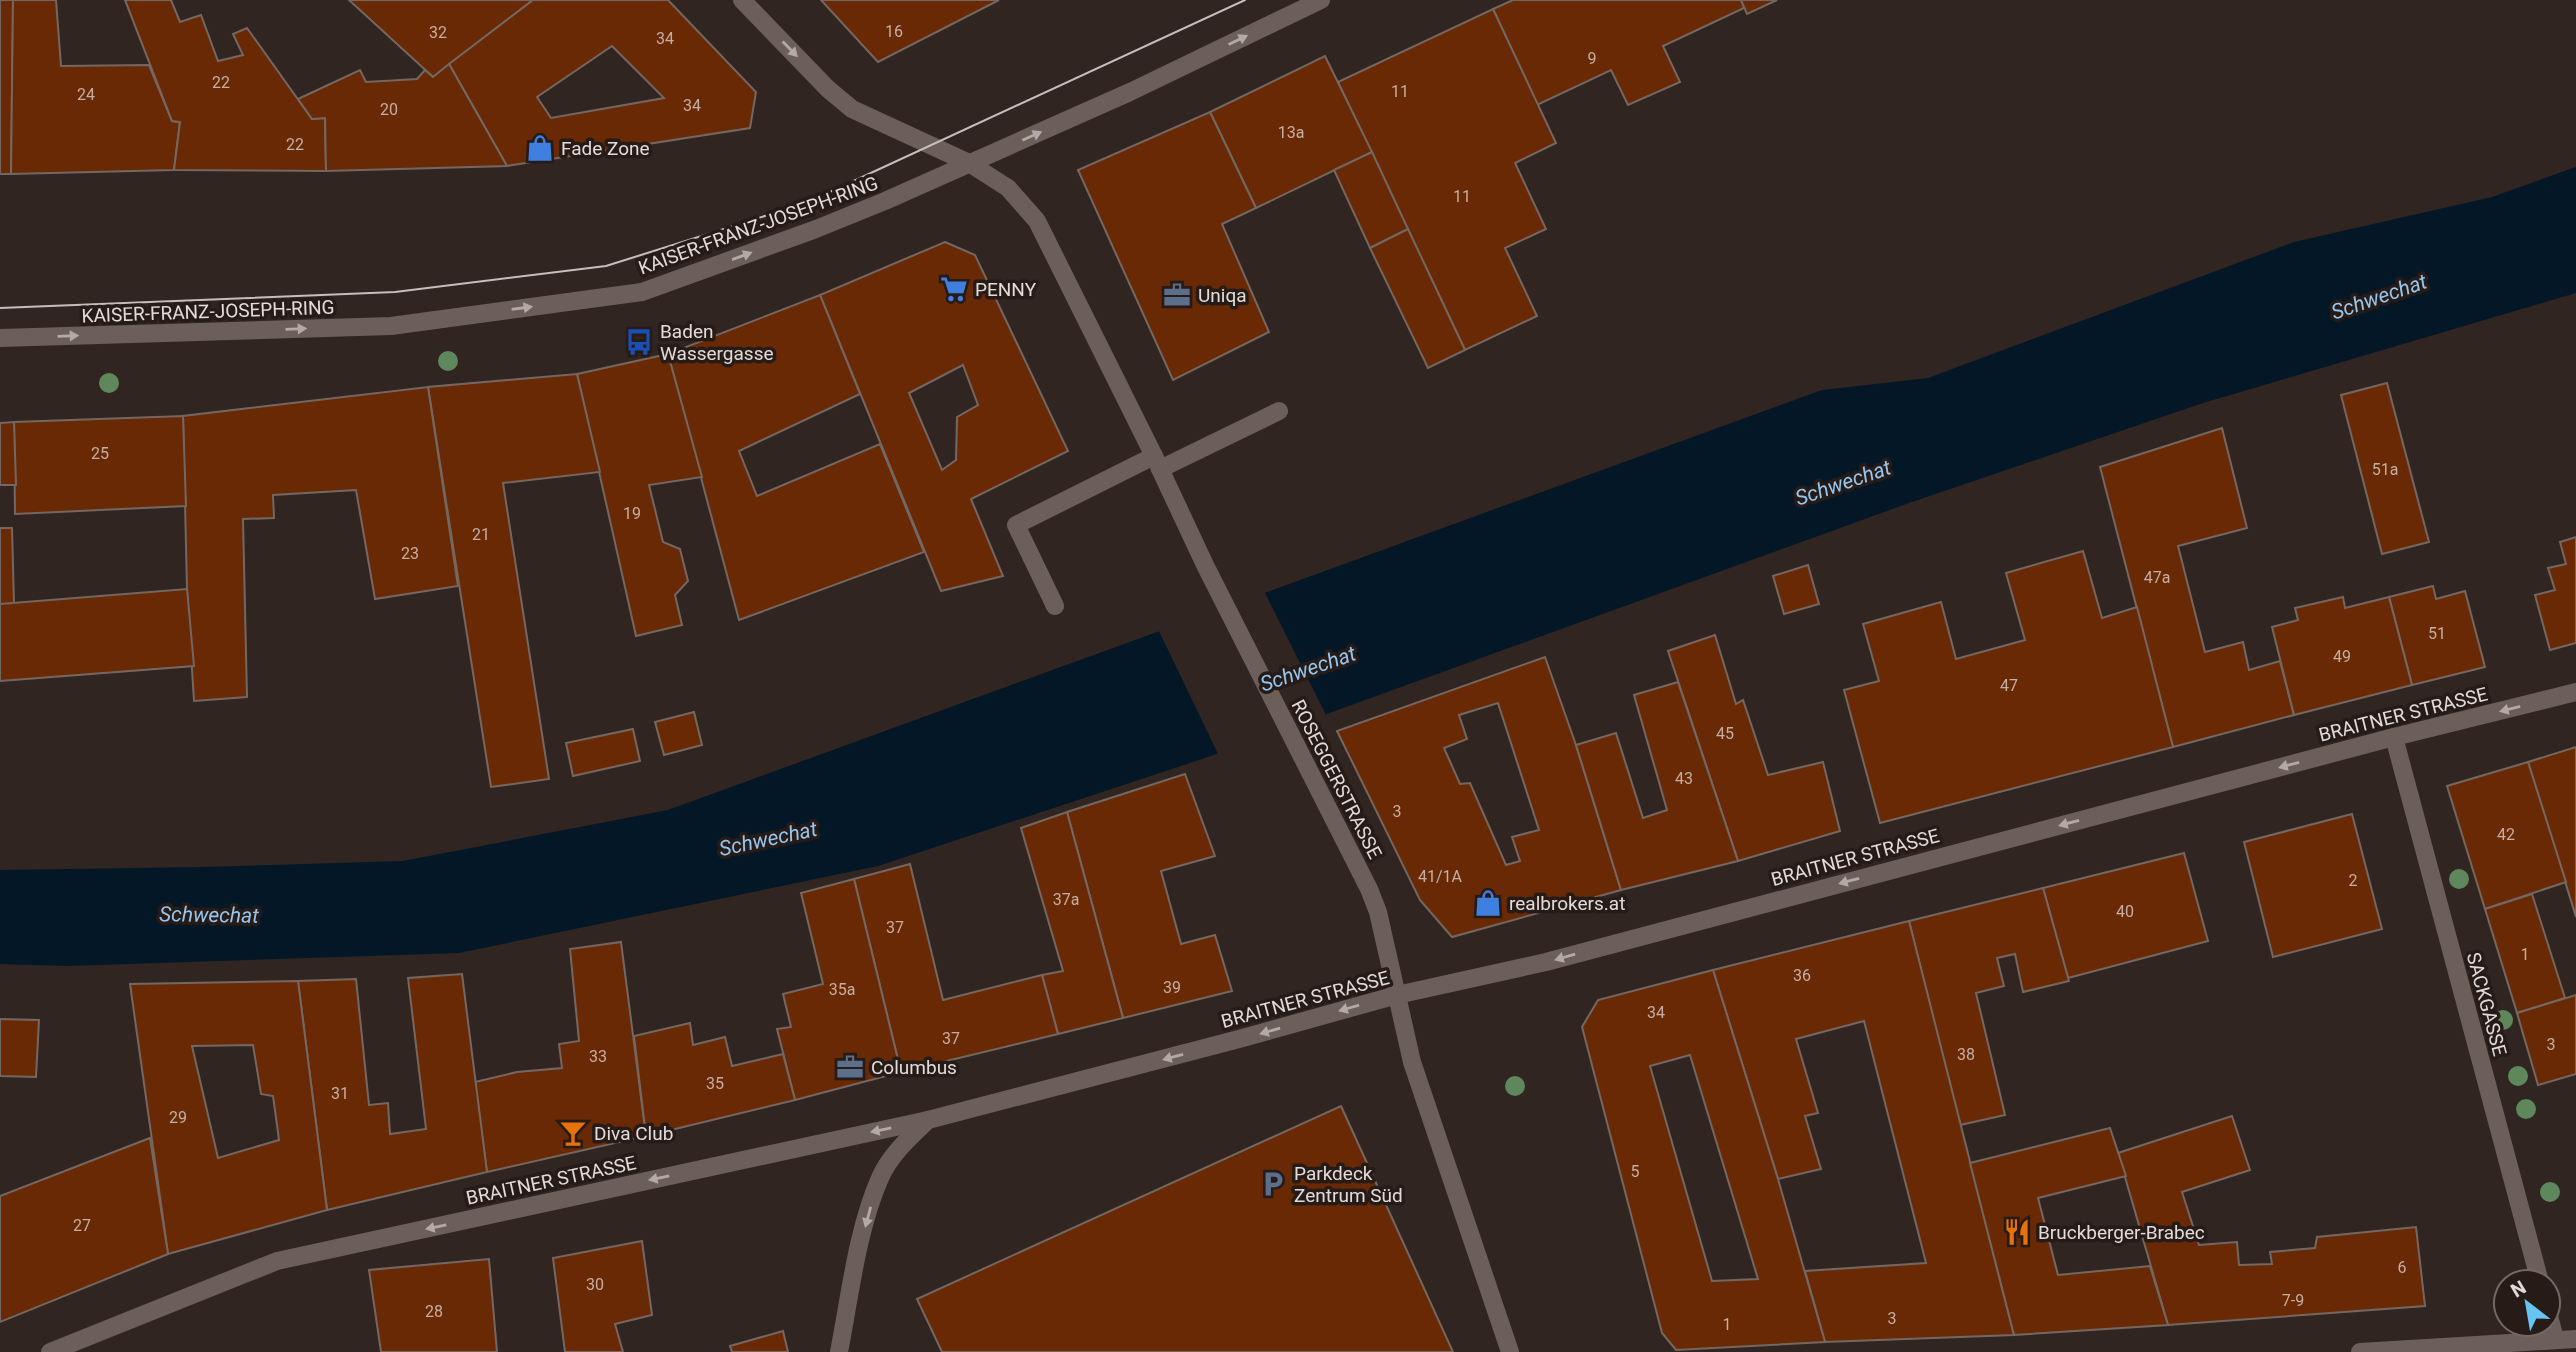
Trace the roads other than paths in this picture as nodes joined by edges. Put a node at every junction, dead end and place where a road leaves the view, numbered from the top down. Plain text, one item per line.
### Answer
1 (742, 0) edge
2 (1321, 0) edge
3 (969, 163) junction
4 (0, 338) edge
5 (1279, 411) dead end
6 (1157, 462) junction
7 (1055, 606) dead end
8 (2576, 692) edge
9 (2394, 737) junction
10 (1397, 995) junction
11 (928, 1120) junction
12 (2536, 1268) edge
13 (2555, 1339) joint
14 (2576, 1339) edge
15 (2434, 1350) edge
16 (50, 1352) edge
17 (839, 1352) edge
18 (1510, 1352) edge
19 (2360, 1352) edge

1 -> 3 street, ROSEGGERSTRASSE
3 -> 2 street, KAISER-FRANZ-JOSEPH-RING
4 -> 3 street, KAISER-FRANZ-JOSEPH-RING
3 - 6 street, ROSEGGERSTRASSE
5 - 6 street
6 - 7 street
6 - 10 street, ROSEGGERSTRASSE
8 -> 9 street, BRAITNER STRASSE
9 -> 10 street, BRAITNER STRASSE
9 - 12 street, SACKGASSE
10 -> 11 street, BRAITNER STRASSE
10 - 18 street, ROSEGGERSTRASSE
11 -> 16 street, BRAITNER STRASSE
11 -> 17 street
13 - 14 street
13 - 15 street
15 - 19 street

